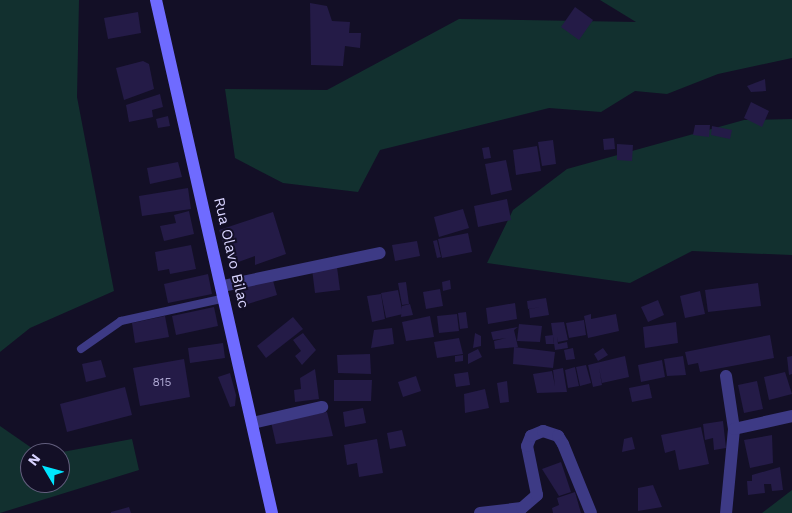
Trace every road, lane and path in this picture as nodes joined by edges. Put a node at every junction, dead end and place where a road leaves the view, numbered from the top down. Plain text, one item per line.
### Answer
1 (156, 0) edge
2 (380, 253) dead end
3 (224, 292) junction
4 (81, 349) dead end
5 (726, 376) dead end
6 (322, 408) dead end
7 (792, 416) edge
8 (252, 423) junction
9 (734, 429) junction
10 (272, 513) edge
11 (480, 513) edge
12 (591, 513) edge
13 (726, 513) edge

1 - 3 main road, Rua Olavo Bilac
2 - 3 street
3 - 4 lane
3 - 8 main road, Rua Olavo Bilac
5 - 9 street
6 - 8 street
7 - 9 street
8 - 10 main road, Rua Olavo Bilac
9 - 13 street
11 - 12 street

